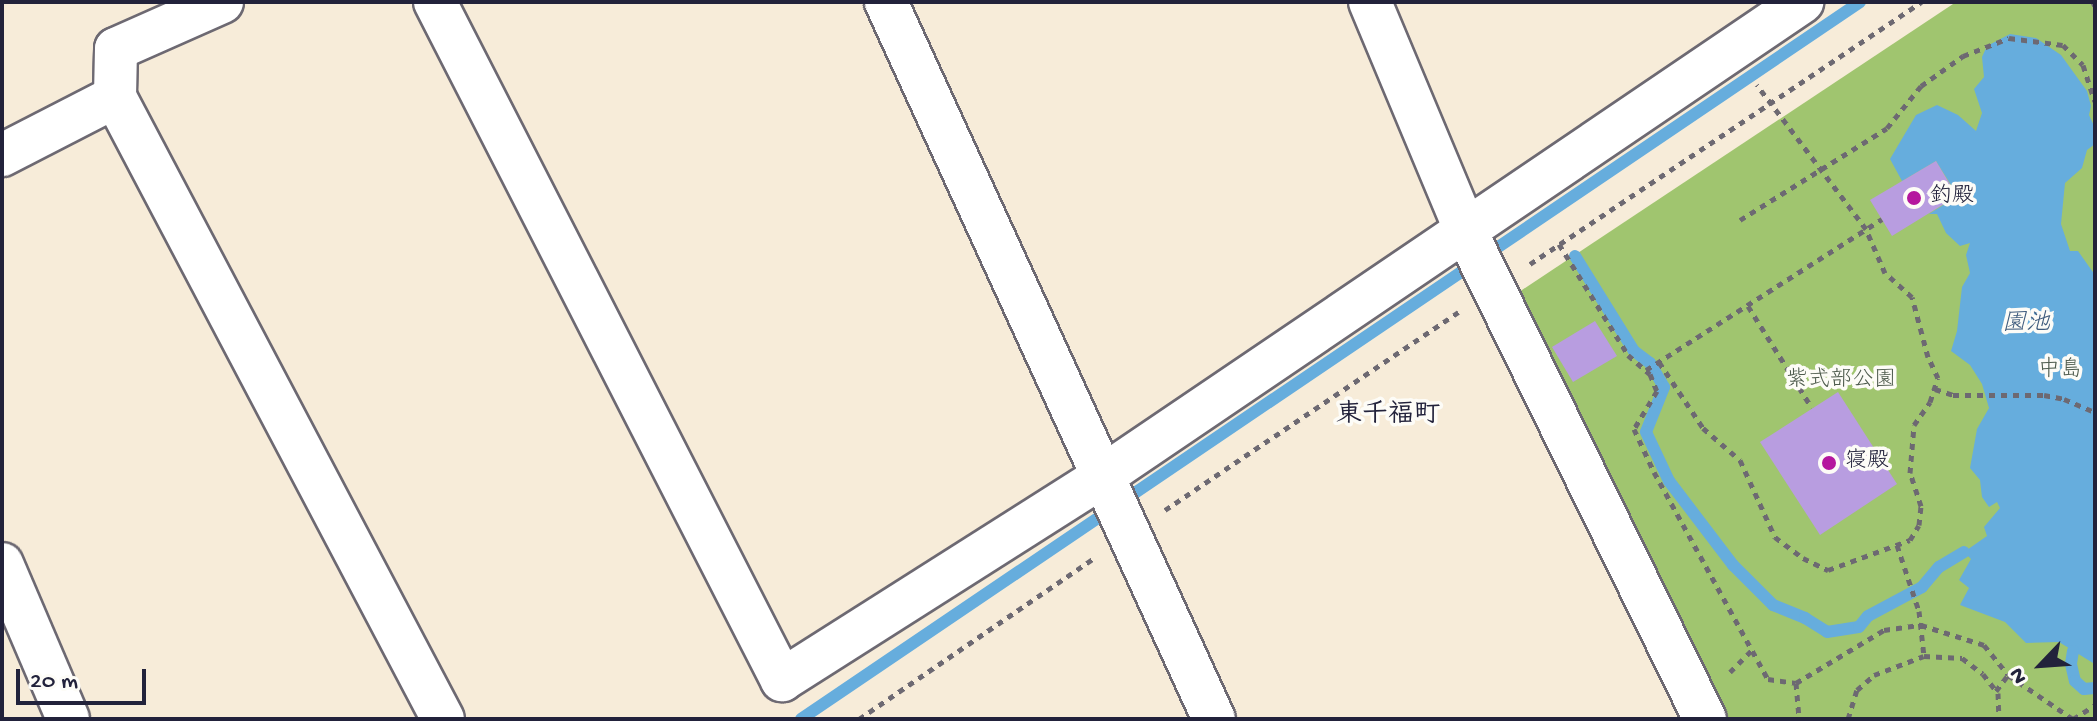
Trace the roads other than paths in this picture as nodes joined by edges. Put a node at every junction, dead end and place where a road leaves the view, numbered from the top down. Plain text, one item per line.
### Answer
1 (222, 2) edge
2 (435, 2) edge
3 (886, 2) edge
4 (1370, 2) edge
5 (1802, 2) edge
6 (115, 97) junction
7 (2, 155) edge
8 (1466, 232) junction
9 (1103, 476) junction
10 (2, 564) edge
11 (68, 719) edge
12 (443, 719) edge
13 (1214, 719) edge
14 (1705, 719) edge

1 - 6 street
2 - 9 street
3 - 9 street
4 - 8 street
5 - 8 street
6 - 7 street
6 - 12 street
8 - 9 street
8 - 14 street
9 - 13 street
10 - 11 street

